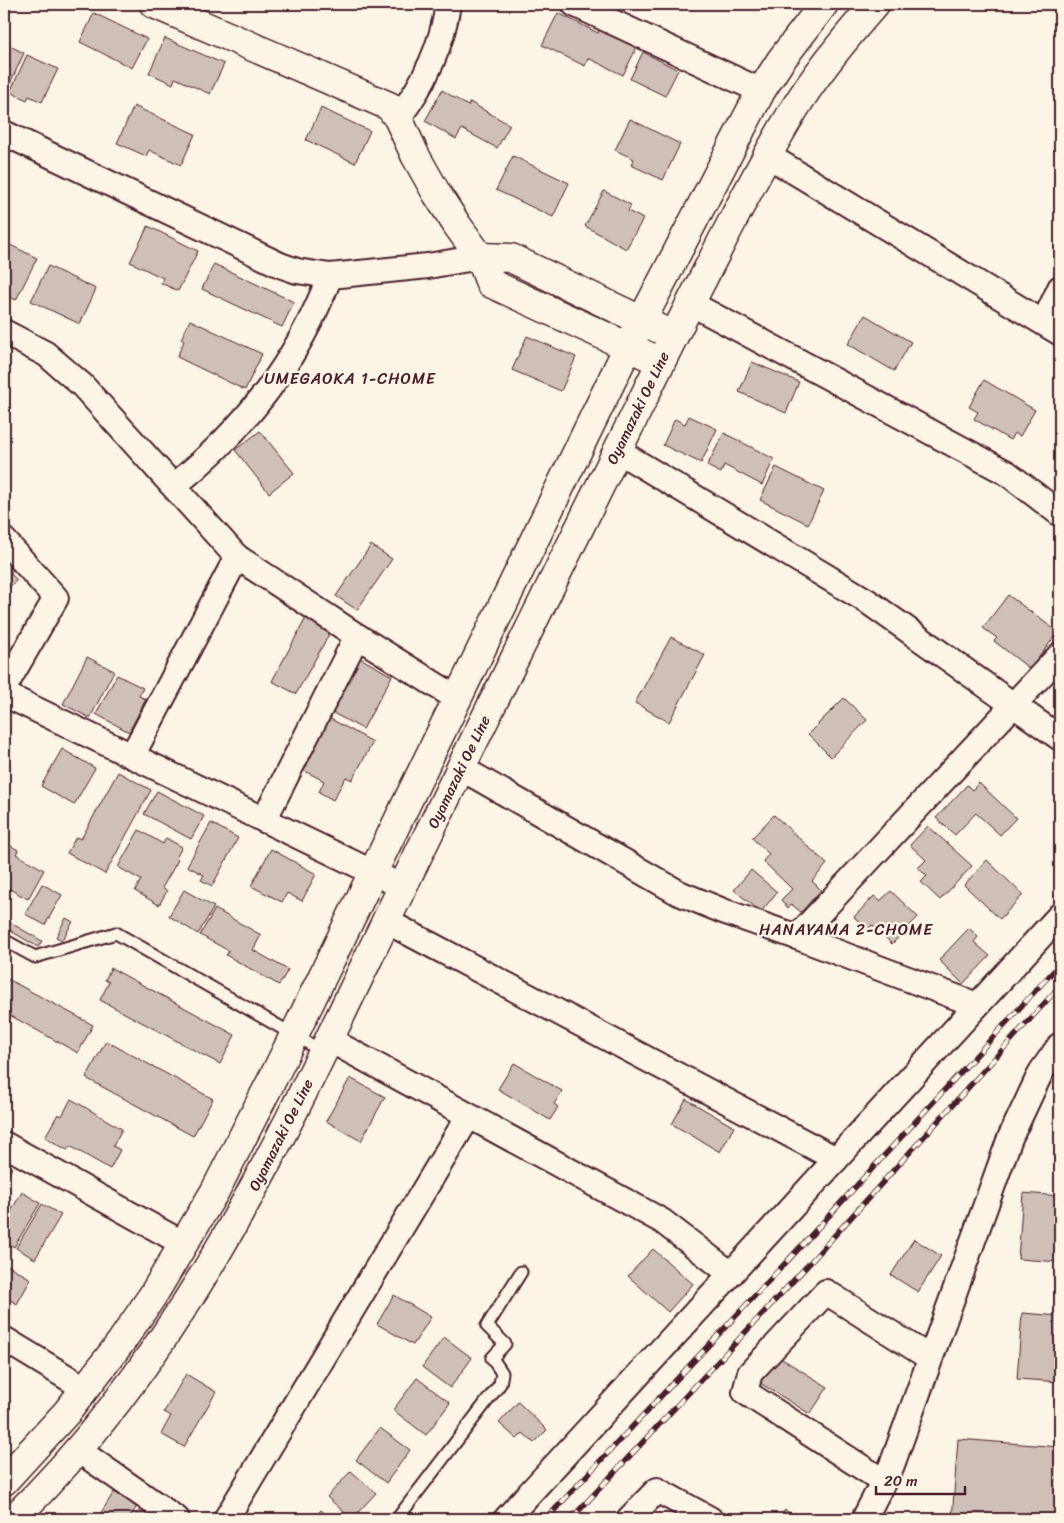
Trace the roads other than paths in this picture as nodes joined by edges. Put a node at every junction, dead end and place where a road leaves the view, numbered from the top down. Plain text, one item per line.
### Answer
1 (448, 4) edge
2 (574, 4) edge
3 (824, 4) edge
4 (875, 4) edge
5 (171, 7) edge
6 (761, 91) junction
7 (398, 118) junction
8 (4, 133) edge
9 (767, 155) junction
10 (480, 257) junction
11 (330, 276) junction
12 (1060, 288) edge
13 (690, 303) junction
14 (642, 321) junction
15 (1052, 328) edge
16 (4, 332) edge
17 (674, 336) junction
18 (628, 347) junction
19 (661, 362) junction
20 (618, 451) junction
21 (174, 486) junction
22 (1060, 514) edge
23 (4, 540) edge
24 (237, 557) junction
25 (357, 636) junction
26 (1060, 655) edge
27 (4, 688) edge
28 (4, 694) edge
29 (458, 699) junction
30 (1014, 704) junction
31 (1060, 738) edge
32 (132, 756) junction
33 (461, 768) junction
34 (264, 820) junction
35 (372, 872) junction
36 (402, 887) junction
37 (1060, 915) edge
38 (386, 920) junction
39 (798, 937) junction
40 (4, 940) edge
41 (977, 1005) junction
42 (293, 1035) junction
43 (325, 1045) junction
44 (1060, 1045) edge
45 (468, 1117) junction
46 (4, 1144) edge
47 (836, 1159) junction
48 (184, 1244) junction
49 (521, 1272) dead end
50 (730, 1274) junction
51 (4, 1339) edge
52 (930, 1358) junction
53 (86, 1389) junction
54 (78, 1450) junction
55 (4, 1481) edge
56 (883, 1482) junction
57 (12, 1519) edge
58 (177, 1519) edge
59 (226, 1519) edge
60 (396, 1519) edge
61 (506, 1519) edge
62 (629, 1519) edge
63 (710, 1519) edge
64 (864, 1519) edge

1 - 7 street
2 - 6 street
3 - 6 main road
4 - 9 main road, Oyamazaki Oe Line
5 - 7 main road
6 - 14 main road
7 - 10 main road
8 - 11 street
9 - 13 main road, Oyamazaki Oe Line
9 - 15 street
10 - 11 street
10 - 14 main road
10 - 18 main road
11 - 21 street
12 - 15 street
13 - 17 main road, Oyamazaki Oe Line
13 - 22 street
14 - 17 main road
14 - 18 main road
16 - 21 street
17 - 19 main road, Oyamazaki Oe Line
18 - 19 main road
18 - 29 main road
19 - 20 main road, Oyamazaki Oe Line
20 - 30 street
20 - 33 main road, Oyamazaki Oe Line
21 - 24 street
23 - 27 street
24 - 25 street
24 - 32 street
25 - 29 street
25 - 34 street
26 - 30 street
28 - 32 street
29 - 35 main road
30 - 31 street
30 - 39 street
32 - 34 street
33 - 36 main road, Oyamazaki Oe Line
33 - 39 street
34 - 35 street
35 - 36 street
35 - 42 main road
36 - 38 main road, Oyamazaki Oe Line
37 - 41 street
38 - 43 main road, Oyamazaki Oe Line
38 - 47 street
39 - 41 street
40 - 42 lane
41 - 47 street
42 - 43 lane
42 - 48 main road
43 - 45 street
43 - 54 main road, Oyamazaki Oe Line
44 - 52 street
45 - 50 street
45 - 59 street
46 - 48 street
47 - 50 street
48 - 53 main road
49 - 60 lane
50 - 61 street
51 - 53 street
52 - 56 street
52 - 56 street
53 - 55 main road
54 - 57 main road, Oyamazaki Oe Line
54 - 58 street
56 - 64 street
62 - 63 street

